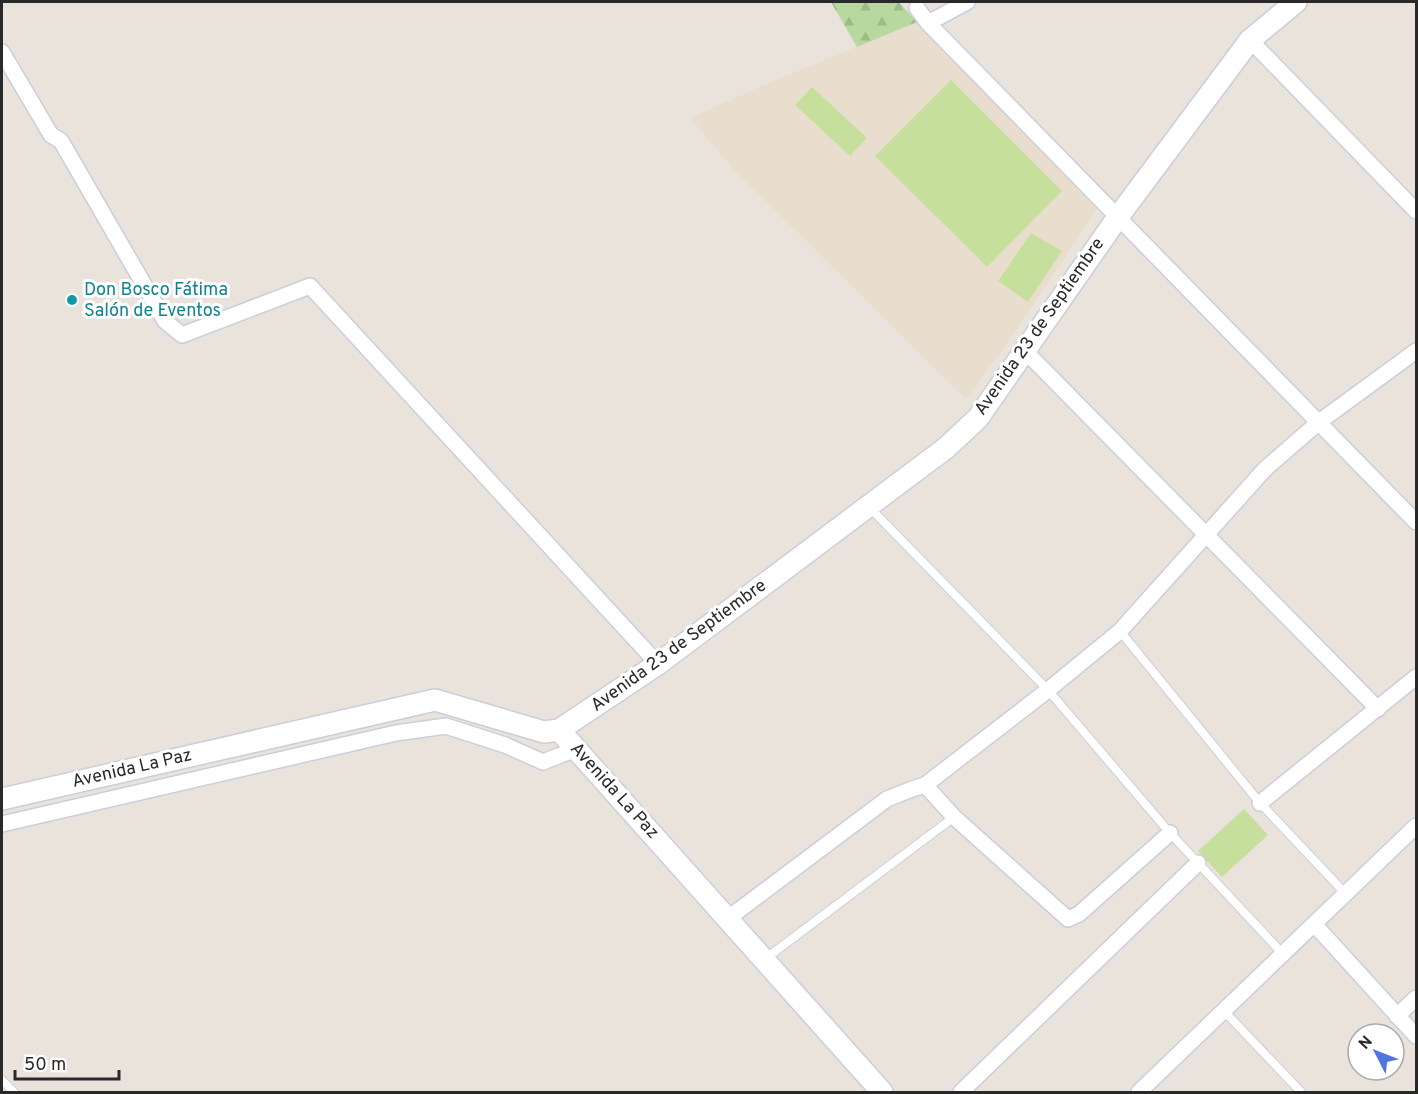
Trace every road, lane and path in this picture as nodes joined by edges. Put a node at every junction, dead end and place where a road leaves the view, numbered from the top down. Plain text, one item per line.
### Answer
1 (968, 2) edge
2 (1296, 2) edge
3 (916, 8) dead end
4 (927, 23) junction
5 (1250, 40) junction
6 (2, 52) edge
7 (1416, 212) edge
8 (1118, 217) junction
9 (1024, 350) junction
10 (1416, 351) edge
11 (1319, 422) junction
12 (868, 507) junction
13 (1416, 522) edge
14 (1207, 535) junction
15 (1120, 631) junction
16 (658, 664) junction
17 (1416, 677) edge
18 (1048, 690) junction
19 (1378, 708) junction
20 (559, 730) junction
21 (576, 749) junction
22 (925, 785) junction
23 (2, 799) edge
24 (1260, 803) junction
25 (954, 818) junction
26 (2, 824) edge
27 (1416, 826) edge
28 (1170, 833) junction
29 (1198, 863) junction
30 (1346, 894) junction
31 (727, 919) junction
32 (1314, 924) junction
33 (1283, 954) junction
34 (763, 959) junction
35 (1416, 998) edge
36 (1224, 1011) junction
37 (1397, 1016) junction
38 (1416, 1036) edge
39 (2, 1080) edge
40 (14, 1092) edge
41 (882, 1092) edge
42 (961, 1092) edge
43 (1139, 1092) edge
44 (1301, 1092) edge

1 - 4 street
2 - 5 main road, Avenida 23 de Septiembre
3 - 4 street
4 - 8 street
5 - 7 street
5 - 8 main road, Avenida 23 de Septiembre
6 - 16 street
8 - 9 main road, Avenida 23 de Septiembre
8 - 11 street
9 - 12 main road, Avenida 23 de Septiembre
9 - 14 street
10 - 11 street
11 - 13 street
11 - 14 street
12 - 16 main road, Avenida 23 de Septiembre
12 - 18 lane
14 - 15 street
14 - 19 street
15 - 18 street
15 - 24 lane
16 - 20 main road, Avenida 23 de Septiembre
17 - 19 street
18 - 22 street
18 - 28 lane
19 - 24 street
20 - 21 main road, Avenida La Paz
20 - 23 main road, Avenida La Paz
21 - 26 street
21 - 31 main road, Avenida La Paz
22 - 25 street
22 - 31 street
24 - 30 lane
25 - 28 street
25 - 34 lane
27 - 30 street
28 - 29 lane
29 - 33 lane
29 - 42 street
30 - 32 street
31 - 34 main road, Avenida La Paz
32 - 33 street
32 - 37 street
33 - 36 street
34 - 41 main road, Avenida La Paz
35 - 37 street
36 - 43 street
36 - 44 lane
37 - 38 street
39 - 40 lane

